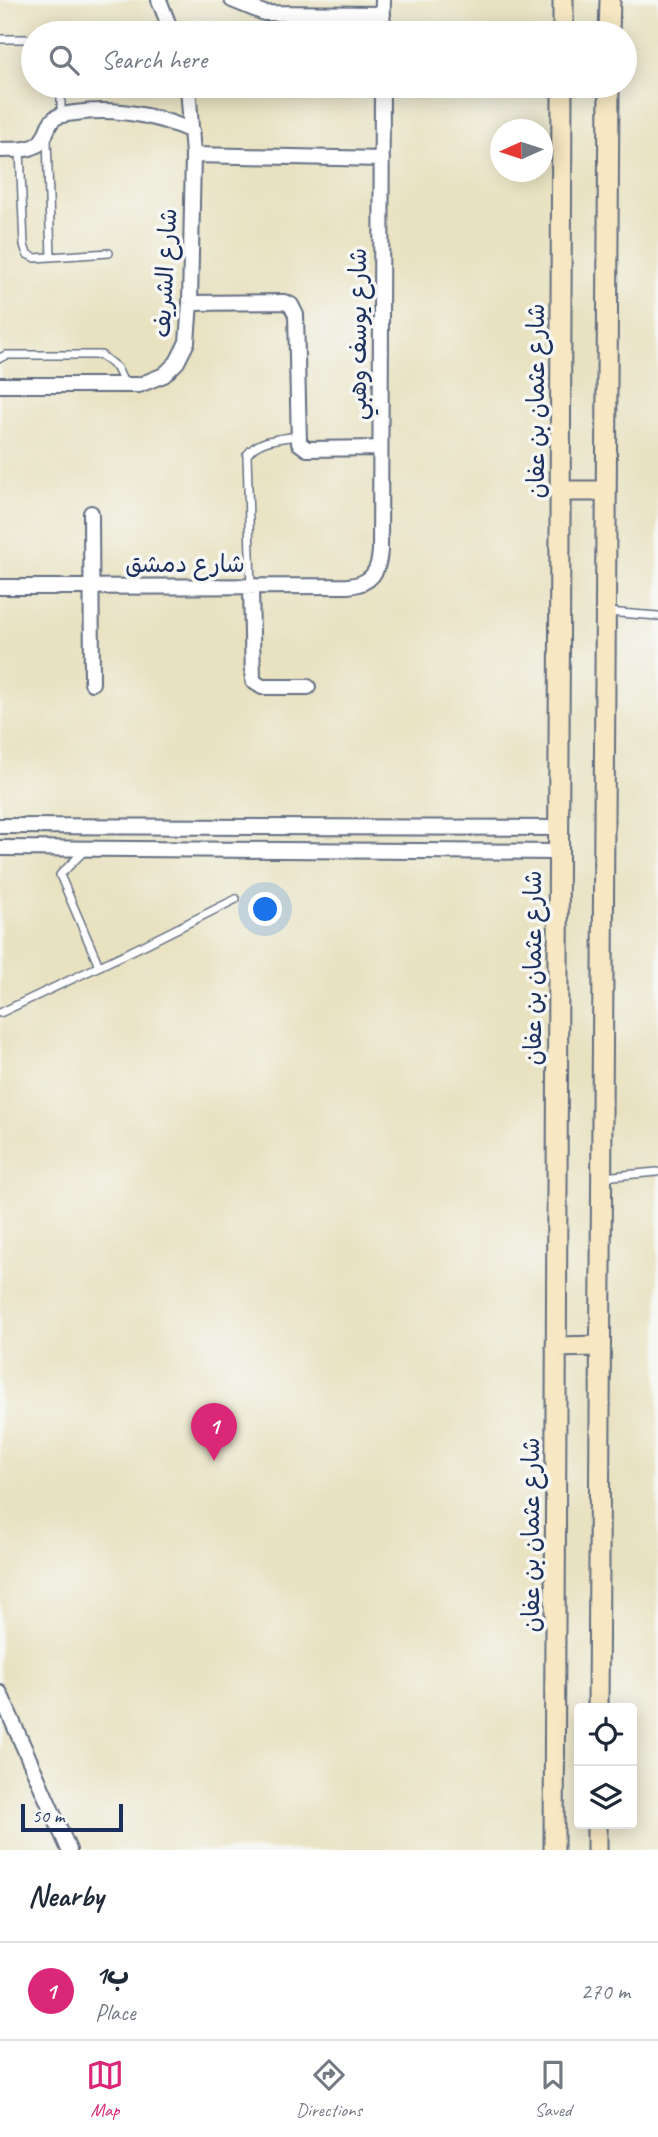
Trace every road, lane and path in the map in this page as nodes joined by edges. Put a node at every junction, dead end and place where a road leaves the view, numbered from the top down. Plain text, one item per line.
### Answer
1 (159, 0) edge
2 (232, 0) edge
3 (563, 0) edge
4 (610, 0) edge
5 (383, 7) edge
6 (167, 21) edge
7 (563, 21) edge
8 (609, 21) edge
9 (21, 39) edge
10 (0, 40) edge
11 (61, 98) edge
12 (189, 98) edge
13 (382, 98) edge
14 (562, 98) edge
15 (609, 98) edge
16 (61, 115) junction
17 (192, 131) junction
18 (46, 132) junction
19 (20, 149) junction
20 (0, 150) edge
21 (193, 155) junction
22 (382, 159) junction
23 (109, 253) dead end
24 (51, 257) junction
25 (190, 303) junction
26 (0, 358) edge
27 (0, 384) edge
28 (125, 386) junction
29 (297, 436) junction
30 (380, 448) junction
31 (560, 491) junction
32 (606, 491) junction
33 (91, 513) dead end
34 (369, 580) joint
35 (0, 587) edge
36 (92, 587) junction
37 (251, 587) junction
38 (606, 612) junction
39 (658, 616) edge
40 (92, 683) dead end
41 (308, 687) dead end
42 (0, 826) edge
43 (336, 827) junction
44 (390, 828) junction
45 (558, 828) junction
46 (0, 848) edge
47 (87, 849) junction
48 (335, 850) junction
49 (391, 850) junction
50 (557, 852) junction
51 (236, 899) dead end
52 (99, 966) junction
53 (0, 1013) edge
54 (658, 1172) edge
55 (601, 1177) junction
56 (600, 1346) junction
57 (556, 1347) junction
58 (0, 1693) edge
59 (598, 1703) edge
60 (597, 1829) edge
61 (69, 1850) edge
62 (554, 1850) edge
63 (597, 1850) edge

1 - 6 street
2 - 5 street
3 - 7 main road
4 - 8 main road
9 - 10 lane
11 - 16 lane
12 - 17 street, شارع الشريف
13 - 22 street, شارع يوسف وهبي
14 - 31 main road, شارع عثمان بن عفان
15 - 32 main road
16 - 17 street
16 - 18 street
17 - 21 street, شارع الشريف
18 - 19 street
18 - 24 lane
19 - 20 street
19 - 24 lane
21 - 22 street
21 - 25 street, شارع الشريف
22 - 30 street, شارع يوسف وهبي
23 - 24 lane
25 - 28 street, شارع الشريف
25 - 29 street
26 - 28 lane
27 - 28 street, شارع الشريف
29 - 30 street
29 - 37 lane
30 - 34 street, شارع يوسف وهبي
31 - 32 main road
31 - 45 main road, شارع عثمان بن عفان
32 - 38 main road
33 - 36 street
34 - 37 street, شارع دمشق
35 - 36 street, شارع دمشق
36 - 37 street, شارع دمشق
36 - 40 street
37 - 41 street
38 - 39 lane
38 - 55 main road
42 - 43 street
43 - 44 street
43 - 48 street
44 - 45 street
44 - 49 street
45 - 50 main road, شارع عثمان بن عفان
46 - 47 street
47 - 48 street
47 - 52 lane
48 - 49 street
49 - 50 street
50 - 57 main road, شارع عثمان بن عفان
51 - 52 lane
52 - 53 lane
54 - 55 lane
55 - 56 main road
56 - 57 main road
56 - 59 main road
57 - 62 main road, شارع عثمان بن عفان
58 - 61 street
60 - 63 main road

